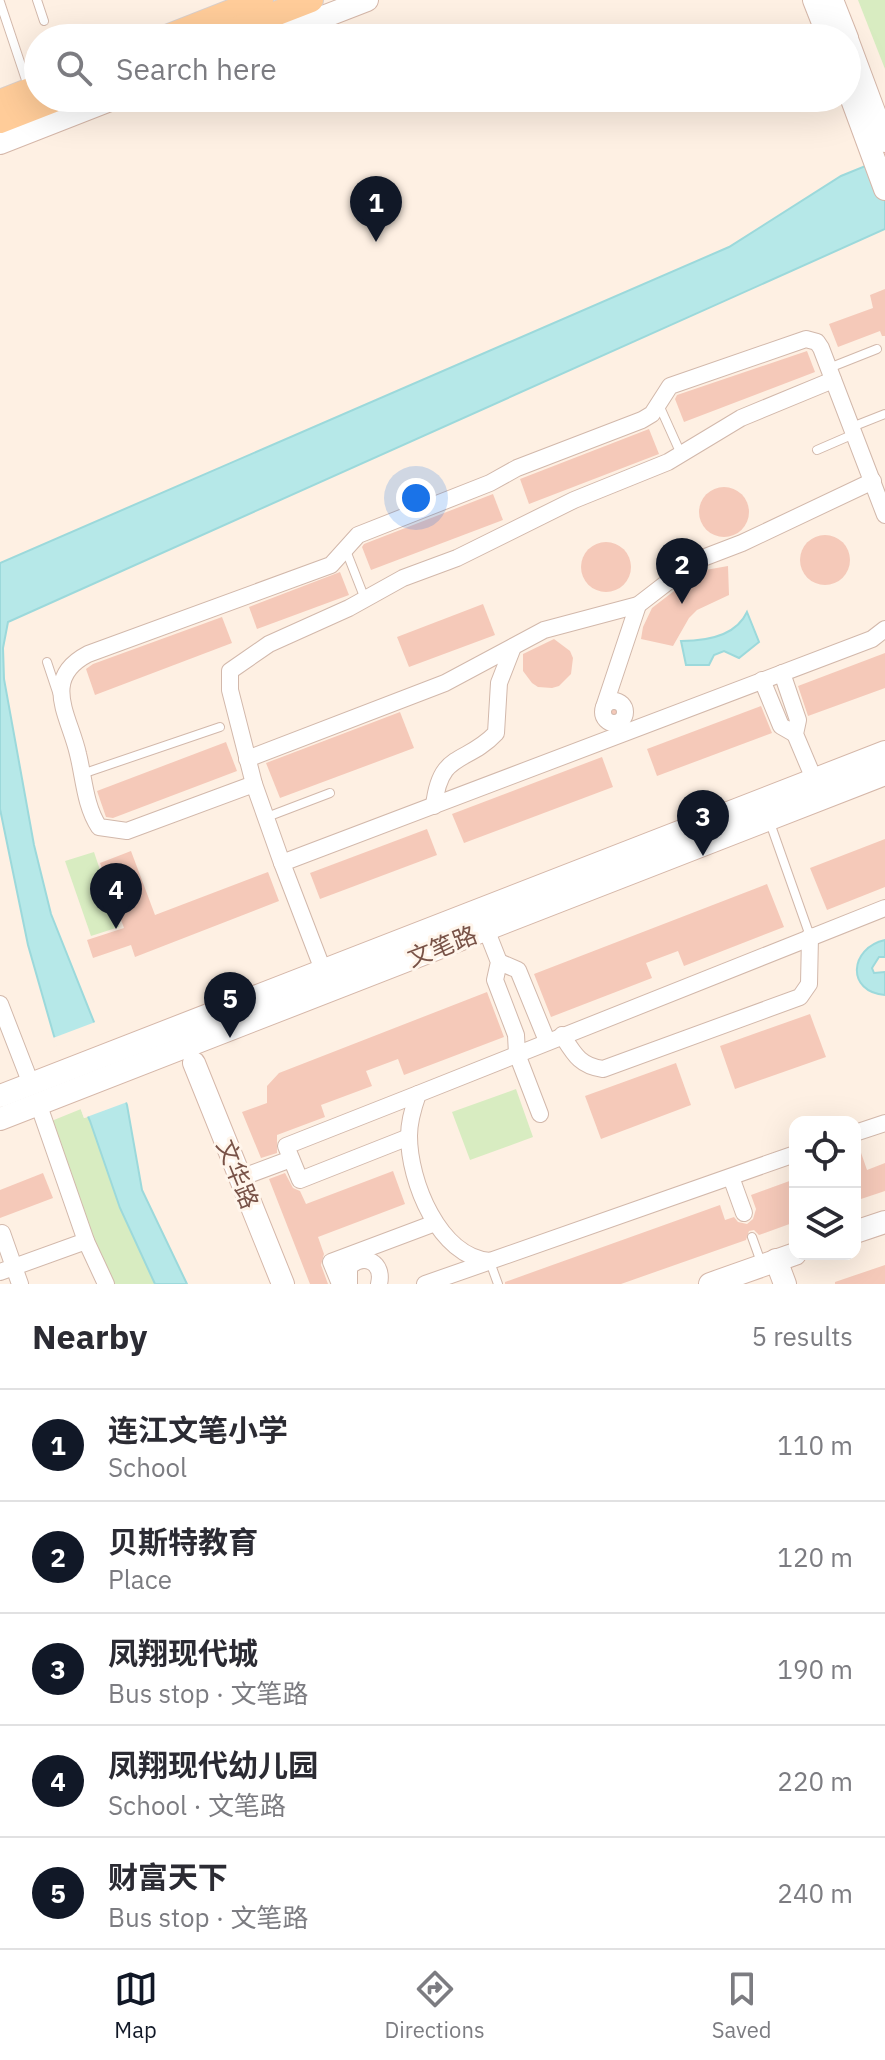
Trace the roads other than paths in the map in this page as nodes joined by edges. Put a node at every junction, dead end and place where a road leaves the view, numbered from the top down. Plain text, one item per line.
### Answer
1 (37, 0) edge
2 (261, 0) edge
3 (311, 0) edge
4 (367, 0) edge
5 (814, 0) edge
6 (832, 0) edge
7 (0, 2) edge
8 (44, 21) dead end
9 (200, 24) edge
10 (249, 24) edge
11 (305, 24) edge
12 (823, 24) edge
13 (841, 24) edge
14 (24, 63) edge
15 (861, 84) edge
16 (24, 93) edge
17 (0, 102) edge
18 (861, 108) edge
19 (24, 112) edge
20 (79, 112) edge
21 (0, 121) edge
22 (875, 131) edge
23 (0, 143) edge
24 (885, 189) edge
25 (877, 349) dead end
26 (831, 374) junction
27 (659, 404) junction
28 (885, 414) edge
29 (853, 430) junction
30 (817, 450) dead end
31 (681, 454) junction
32 (878, 486) edge
33 (885, 515) edge
34 (345, 548) junction
35 (365, 599) junction
36 (638, 605) junction
37 (885, 629) edge
38 (513, 647) junction
39 (47, 662) dead end
40 (782, 673) junction
41 (762, 680) junction
42 (60, 703) junction
43 (220, 727) dead end
44 (620, 728) junction
45 (795, 734) junction
46 (885, 752) edge
47 (247, 759) junction
48 (82, 774) junction
49 (885, 774) edge
50 (814, 779) junction
51 (254, 784) junction
52 (330, 793) dead end
53 (434, 806) junction
54 (266, 817) junction
55 (768, 820) junction
56 (282, 863) junction
57 (885, 908) edge
58 (486, 929) junction
59 (810, 936) junction
60 (499, 962) junction
61 (323, 970) junction
62 (0, 1004) edge
63 (5, 1035) edge
64 (554, 1038) junction
65 (517, 1054) junction
66 (116, 1062) junction
67 (194, 1063) dead end
68 (70, 1080) junction
69 (34, 1094) junction
70 (418, 1094) junction
71 (0, 1096) edge
72 (540, 1114) dead end
73 (0, 1119) edge
74 (885, 1123) edge
75 (861, 1131) edge
76 (409, 1137) junction
77 (789, 1156) edge
78 (291, 1159) junction
79 (731, 1177) junction
80 (240, 1178) junction
81 (744, 1213) dead end
82 (885, 1222) edge
83 (435, 1223) junction
84 (861, 1230) edge
85 (2, 1233) edge
86 (752, 1237) dead end
87 (86, 1241) junction
88 (356, 1256) junction
89 (778, 1260) edge
90 (490, 1261) junction
91 (6, 1269) edge
92 (20, 1284) edge
93 (106, 1284) edge
94 (283, 1284) edge
95 (340, 1284) edge
96 (348, 1284) edge
97 (379, 1284) edge
98 (425, 1284) edge
99 (498, 1284) edge
100 (710, 1284) edge
101 (785, 1284) edge

1 - 8 lane
2 - 9 main road
3 - 10 main road
4 - 11 main road
5 - 12 main road
6 - 13 main road
7 - 14 lane
15 - 22 main road
16 - 17 main road
18 - 22 main road
19 - 21 main road
20 - 23 main road
22 - 24 main road
25 - 26 lane
26 - 27 street
26 - 29 street
26 - 31 street
27 - 31 lane
27 - 34 street
28 - 29 lane
29 - 30 lane
29 - 32 street
31 - 35 street
32 - 33 street
32 - 36 street
34 - 35 lane
34 - 42 street
35 - 47 street
36 - 38 street
36 - 44 street
37 - 40 street
38 - 47 street
38 - 53 street
39 - 42 lane
40 - 41 street
40 - 45 street
41 - 44 street
41 - 45 street
42 - 48 street
43 - 48 lane
44 - 53 street
45 - 50 street
46 - 50 main road, 文笔路
47 - 51 street
48 - 51 street
49 - 55 main road, 文笔路
50 - 61 main road, 文笔路
51 - 54 street
52 - 54 lane
53 - 56 street
54 - 56 street
55 - 58 main road, 文笔路
55 - 59 lane
56 - 61 street
57 - 59 street
58 - 60 street
58 - 66 main road, 文笔路
59 - 64 street
59 - 64 street
60 - 64 street
60 - 65 street
61 - 66 main road, 文笔路
62 - 63 street
63 - 69 street
64 - 65 street
65 - 70 street
65 - 72 street
66 - 68 main road, 文笔路
66 - 68 main road, 文笔路
67 - 80 main road, 文华路
68 - 69 main road, 文笔路
69 - 71 main road, 文笔路
69 - 73 main road, 文笔路
69 - 87 street
70 - 76 street
70 - 78 street
74 - 75 street
76 - 78 street
76 - 83 street
77 - 79 street
78 - 80 street
79 - 81 street
79 - 90 street
80 - 94 main road, 文华路
82 - 84 main road
83 - 88 street
83 - 90 street
85 - 91 street
86 - 89 lane
87 - 91 street
87 - 93 street
88 - 95 street
88 - 96 street
88 - 97 street
89 - 100 main road
89 - 101 main road
90 - 98 street
90 - 99 lane
91 - 92 street

